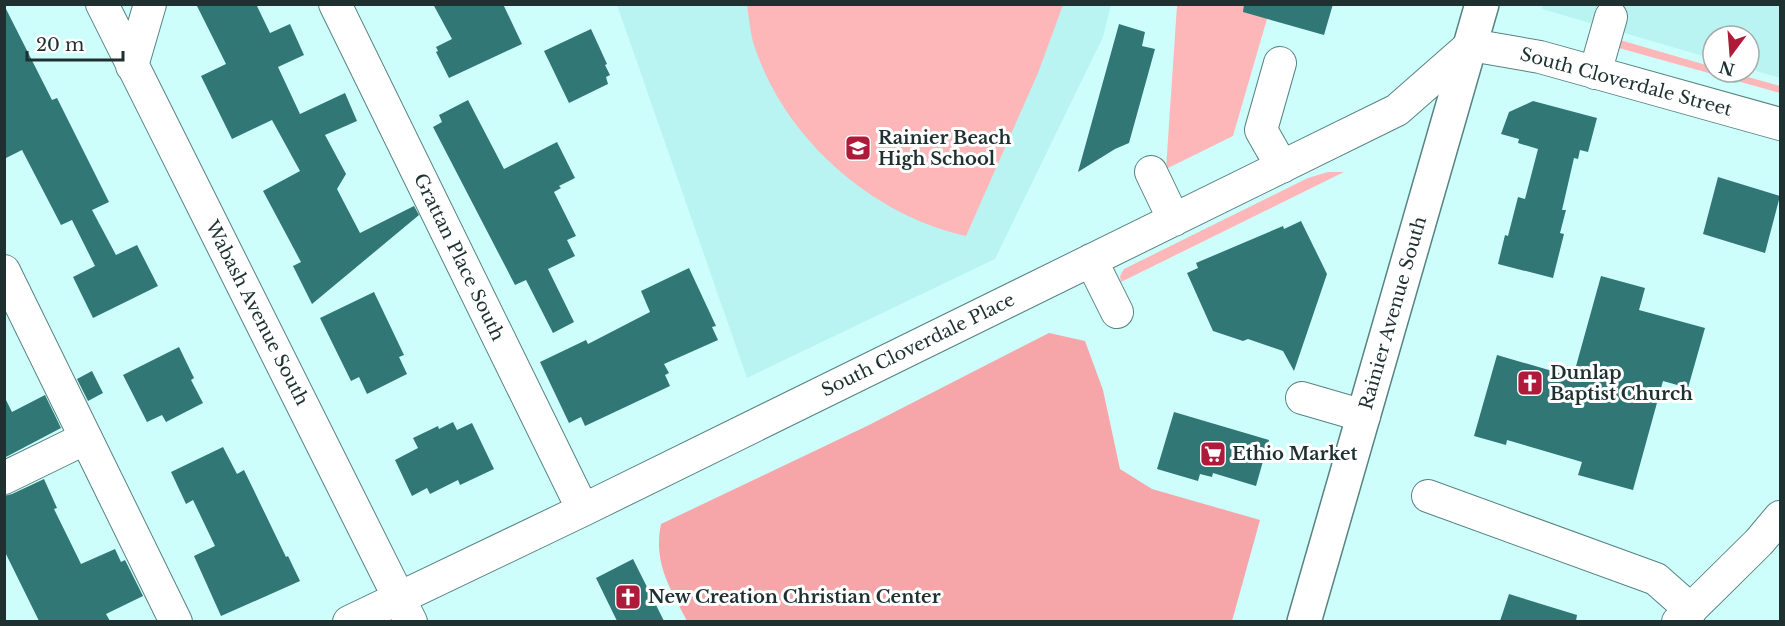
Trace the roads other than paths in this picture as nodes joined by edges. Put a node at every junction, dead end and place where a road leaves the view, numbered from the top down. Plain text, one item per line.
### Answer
1 (102, 4) edge
2 (150, 4) edge
3 (335, 4) edge
4 (1482, 4) edge
5 (1611, 17) dead end
6 (1471, 45) junction
7 (1280, 63) dead end
8 (132, 66) junction
9 (1595, 73) junction
10 (1780, 124) edge
11 (1282, 167) junction
12 (1151, 172) dead end
13 (1174, 220) junction
14 (1091, 260) junction
15 (4, 272) edge
16 (1117, 312) dead end
17 (1302, 398) dead end
18 (1364, 416) junction
19 (86, 438) junction
20 (4, 478) edge
21 (1428, 496) dead end
22 (583, 510) junction
23 (1780, 517) edge
24 (405, 610) edge
25 (1684, 615) edge
26 (176, 621) edge
27 (349, 621) edge
28 (1305, 621) edge

1 - 8 street, Wabash Avenue South
2 - 8 street
3 - 22 street, Grattan Place South
4 - 6 main road, Rainier Avenue South
5 - 9 street
6 - 9 street, South Cloverdale Street
6 - 11 street, South Cloverdale Place
6 - 18 main road, Rainier Avenue South
7 - 11 street
8 - 24 street, Wabash Avenue South
9 - 10 street, South Cloverdale Street
11 - 13 street, South Cloverdale Place
12 - 13 street
13 - 14 street, South Cloverdale Place
14 - 16 street
14 - 22 street, South Cloverdale Place
15 - 19 street
17 - 18 street
18 - 28 main road, Rainier Avenue South
19 - 20 street
19 - 26 street
21 - 25 street
22 - 24 street, South Cloverdale Place
23 - 25 street
24 - 27 street, South Cloverdale Place

